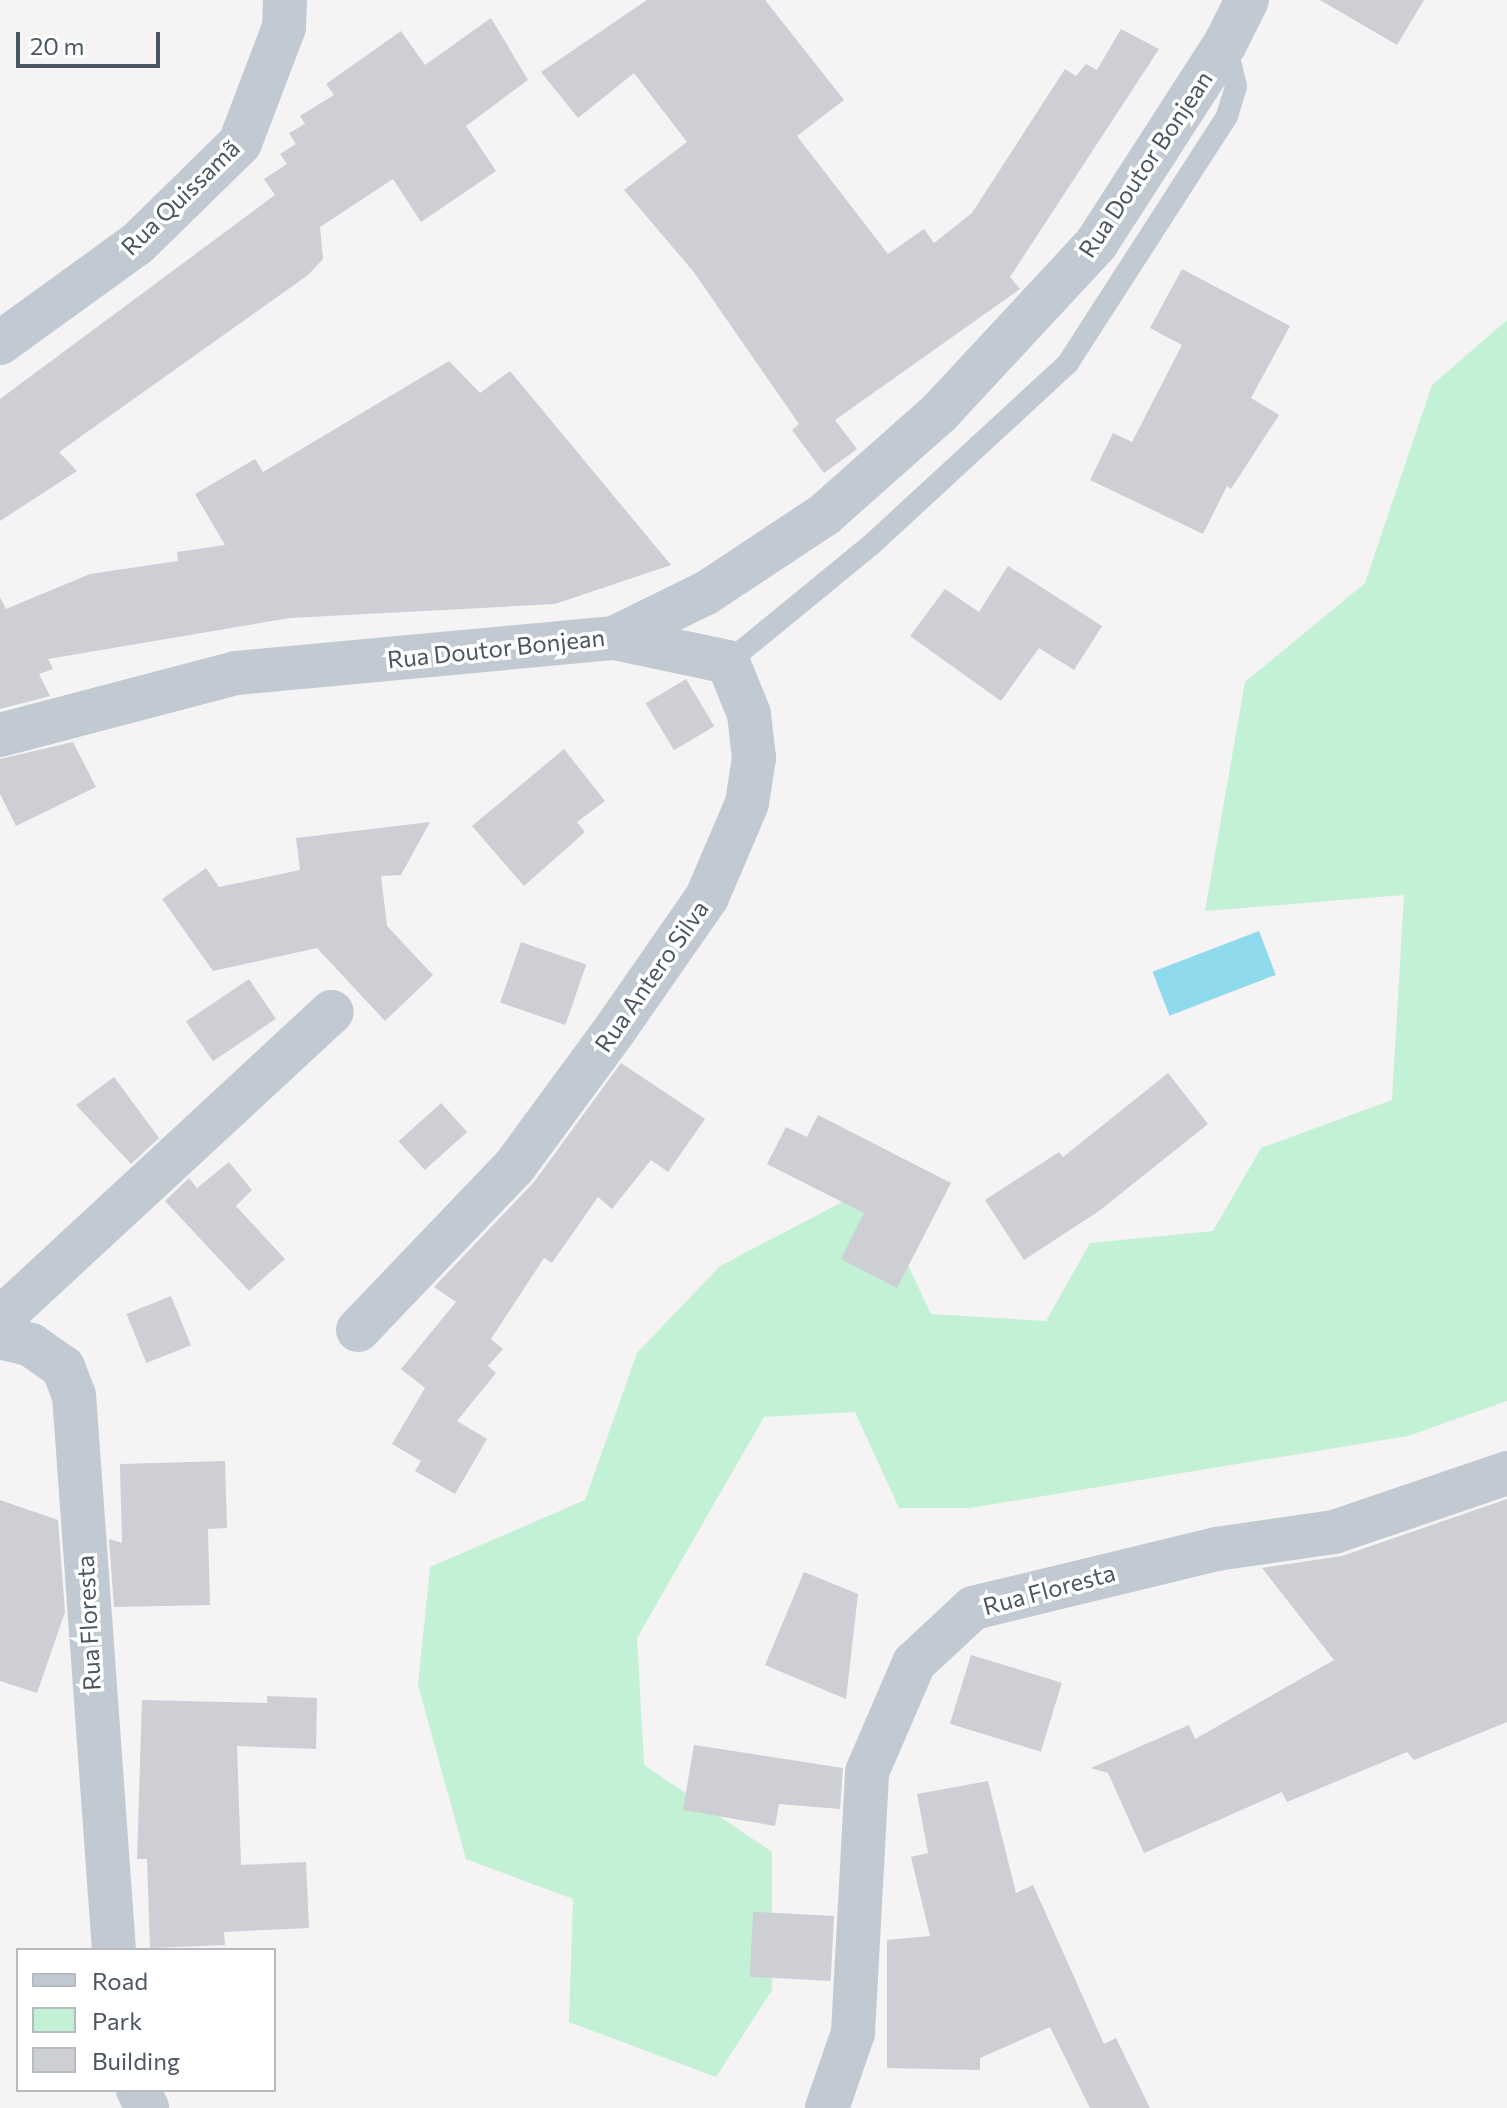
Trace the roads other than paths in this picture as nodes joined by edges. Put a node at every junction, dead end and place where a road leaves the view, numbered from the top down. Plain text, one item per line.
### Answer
1 (285, 0) edge
2 (1247, 0) edge
3 (1225, 44) junction
4 (0, 343) edge
5 (614, 638) junction
6 (728, 662) junction
7 (0, 735) edge
8 (332, 1012) dead end
9 (0, 1319) edge
10 (358, 1330) dead end
11 (0, 1337) edge
12 (1507, 1473) edge
13 (114, 1948) edge
14 (827, 2108) edge

1 - 4 street, Rua Quissamã
2 - 3 street, Rua Doutor Bonjean
3 - 5 street, Rua Doutor Bonjean
3 - 6 lane
5 - 6 street
5 - 7 street, Rua Doutor Bonjean
6 - 10 street, Rua Antero Silva
8 - 9 street
11 - 13 street, Rua Floresta
12 - 14 street, Rua Floresta

